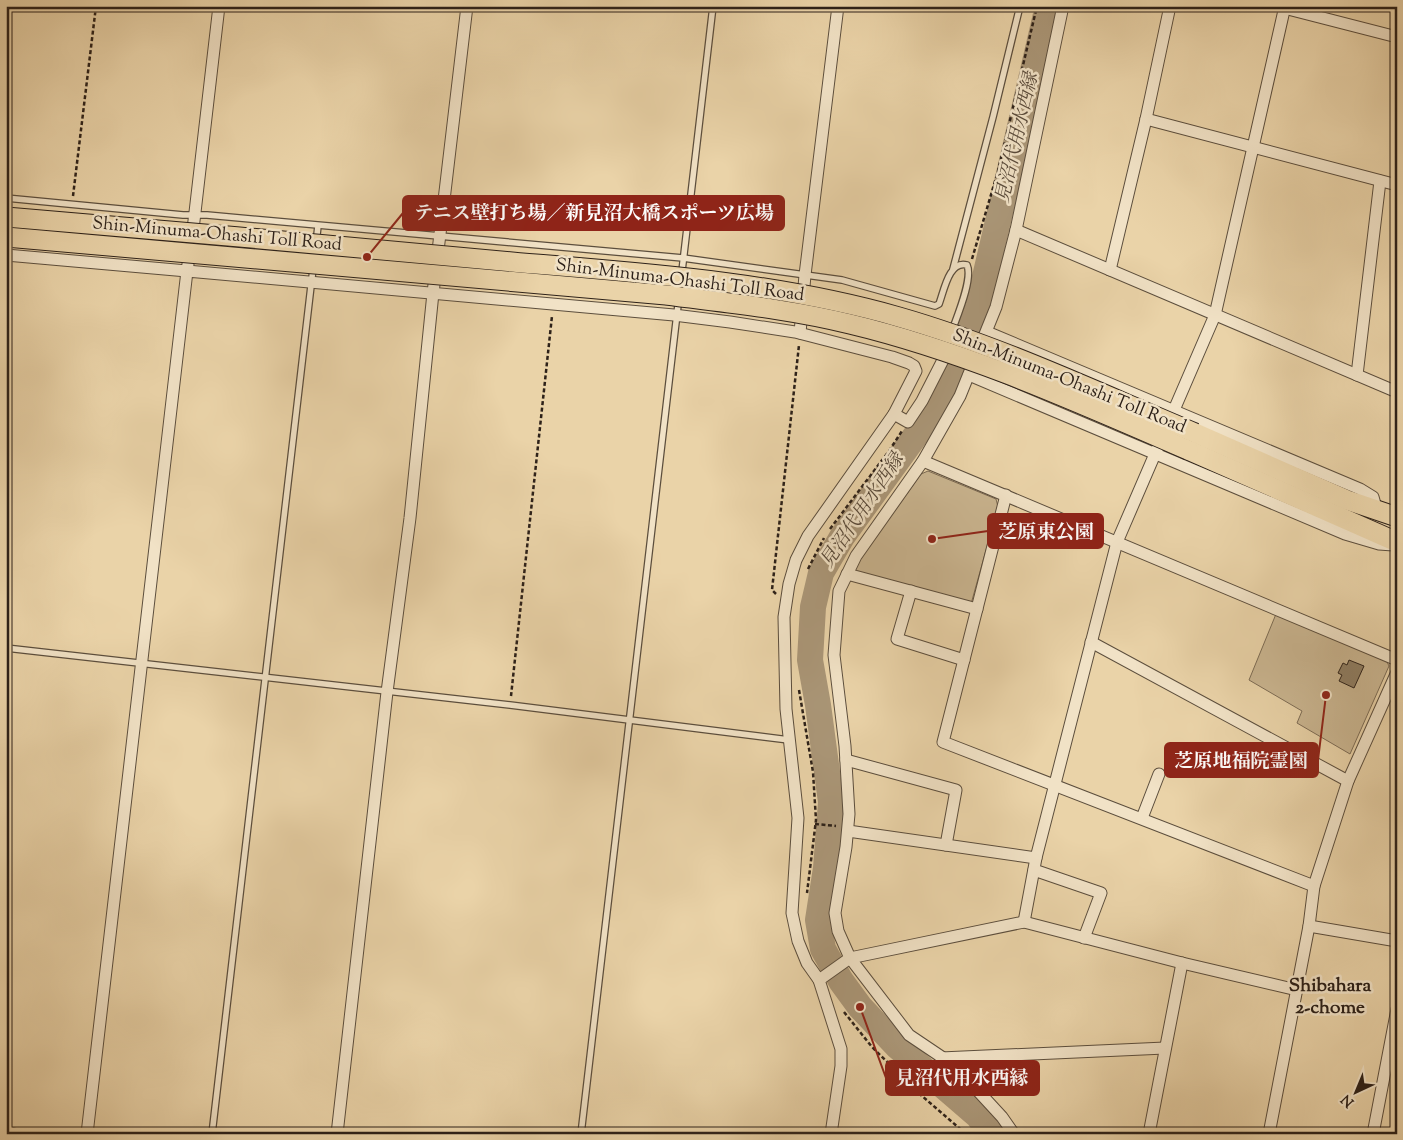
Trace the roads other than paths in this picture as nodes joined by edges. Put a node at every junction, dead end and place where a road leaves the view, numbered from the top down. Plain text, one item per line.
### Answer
1 (219, 6) edge
2 (467, 6) edge
3 (713, 6) edge
4 (838, 6) edge
5 (1020, 6) edge
6 (1063, 6) edge
7 (1170, 6) edge
8 (1285, 7) edge
9 (1397, 37) edge
10 (1146, 119) junction
11 (1253, 147) junction
12 (1380, 181) junction
13 (1397, 185) edge
14 (6, 198) edge
15 (195, 215) junction
16 (6, 217) edge
17 (318, 226) junction
18 (1016, 230) junction
19 (6, 237) edge
20 (440, 237) junction
21 (6, 255) edge
22 (683, 258) junction
23 (1110, 270) junction
24 (187, 271) junction
25 (952, 271) junction
26 (805, 275) junction
27 (312, 282) junction
28 (433, 294) junction
29 (678, 315) junction
30 (1216, 315) junction
31 (800, 334) junction
32 (985, 336) junction
33 (971, 370) junction
34 (1357, 375) junction
35 (1397, 392) edge
36 (1174, 412) junction
37 (894, 414) junction
38 (1191, 442) junction
39 (1157, 454) junction
40 (923, 461) junction
41 (1006, 496) junction
42 (1344, 508) junction
43 (1377, 511) junction
44 (1397, 517) edge
45 (1117, 542) junction
46 (1397, 544) edge
47 (847, 574) junction
48 (911, 591) junction
49 (977, 609) junction
50 (1091, 642) junction
51 (6, 648) edge
52 (964, 660) junction
53 (1397, 660) edge
54 (142, 664) junction
55 (1397, 672) edge
56 (266, 678) junction
57 (387, 692) junction
58 (631, 719) junction
59 (789, 740) junction
60 (846, 760) junction
61 (1159, 774) dead end
62 (1348, 781) junction
63 (1055, 784) junction
64 (1142, 818) junction
65 (843, 828) junction
66 (946, 845) junction
67 (1036, 858) junction
68 (1034, 870) junction
69 (1314, 886) junction
70 (1024, 922) junction
71 (1309, 926) junction
72 (1084, 938) junction
73 (1397, 941) edge
74 (850, 958) junction
75 (1182, 963) junction
76 (822, 977) junction
77 (1297, 990) junction
78 (1397, 1009) edge
79 (1165, 1048) junction
80 (941, 1058) junction
81 (6, 1133) edge
82 (14, 1134) edge
83 (88, 1134) edge
84 (212, 1134) edge
85 (337, 1134) edge
86 (581, 1134) edge
87 (831, 1134) edge
88 (1014, 1134) edge
89 (1149, 1134) edge
90 (1270, 1134) edge
91 (1374, 1134) edge

1 - 15 street
2 - 20 street
3 - 22 lane
4 - 26 street
5 - 25 lane
6 - 18 street
7 - 10 street
8 - 9 street
8 - 11 street
10 - 11 street
10 - 23 street
11 - 12 street
11 - 30 street
12 - 13 street
12 - 34 street
14 - 15 lane
15 - 17 lane
15 - 24 street
16 - 38 highway, Shin-Minuma-Ohashi Toll Road, bridge
17 - 20 lane
17 - 27 lane
18 - 23 street
18 - 32 street
19 - 38 highway, Shin-Minuma-Ohashi Toll Road, bridge
20 - 22 lane
20 - 28 street
21 - 24 street
22 - 26 lane
22 - 29 lane
23 - 30 street
24 - 27 street
24 - 54 street
25 - 26 lane
25 - 32 lane
26 - 31 street
27 - 28 street
27 - 56 lane
28 - 29 street
28 - 57 street
29 - 31 street
29 - 58 lane
30 - 34 street
30 - 36 street
31 - 37 street
32 - 33 street
32 - 36 street
33 - 37 street
33 - 39 street
33 - 40 street
34 - 35 street
36 - 39 street
36 - 43 street
37 - 59 street
38 - 42 highway, Shin-Minuma-Ohashi Toll Road
39 - 45 street
39 - 46 street
40 - 41 street
40 - 47 street
41 - 45 street
41 - 49 street
42 - 43 highway
42 - 46 highway
43 - 44 highway
45 - 50 street
45 - 53 street
47 - 48 street
47 - 60 street
48 - 49 street
48 - 52 street
49 - 52 street
50 - 62 street
50 - 63 street
51 - 54 lane
52 - 63 street
54 - 56 lane
54 - 83 street
55 - 62 street
56 - 57 lane
56 - 84 lane
57 - 58 lane
57 - 85 street
58 - 59 lane
58 - 86 lane
59 - 76 street
60 - 65 street
60 - 66 street
61 - 64 street
62 - 69 street
63 - 64 street
63 - 67 street
64 - 69 street
65 - 66 street
65 - 74 street
66 - 67 street
67 - 68 street
68 - 70 street
68 - 72 street
69 - 71 street
70 - 72 street
70 - 74 street
71 - 73 street
71 - 77 street
72 - 75 street
74 - 76 street
74 - 80 street
75 - 77 street
75 - 79 street
76 - 87 street
77 - 90 street
78 - 91 street
79 - 80 street
79 - 89 street
80 - 88 street
81 - 82 street

